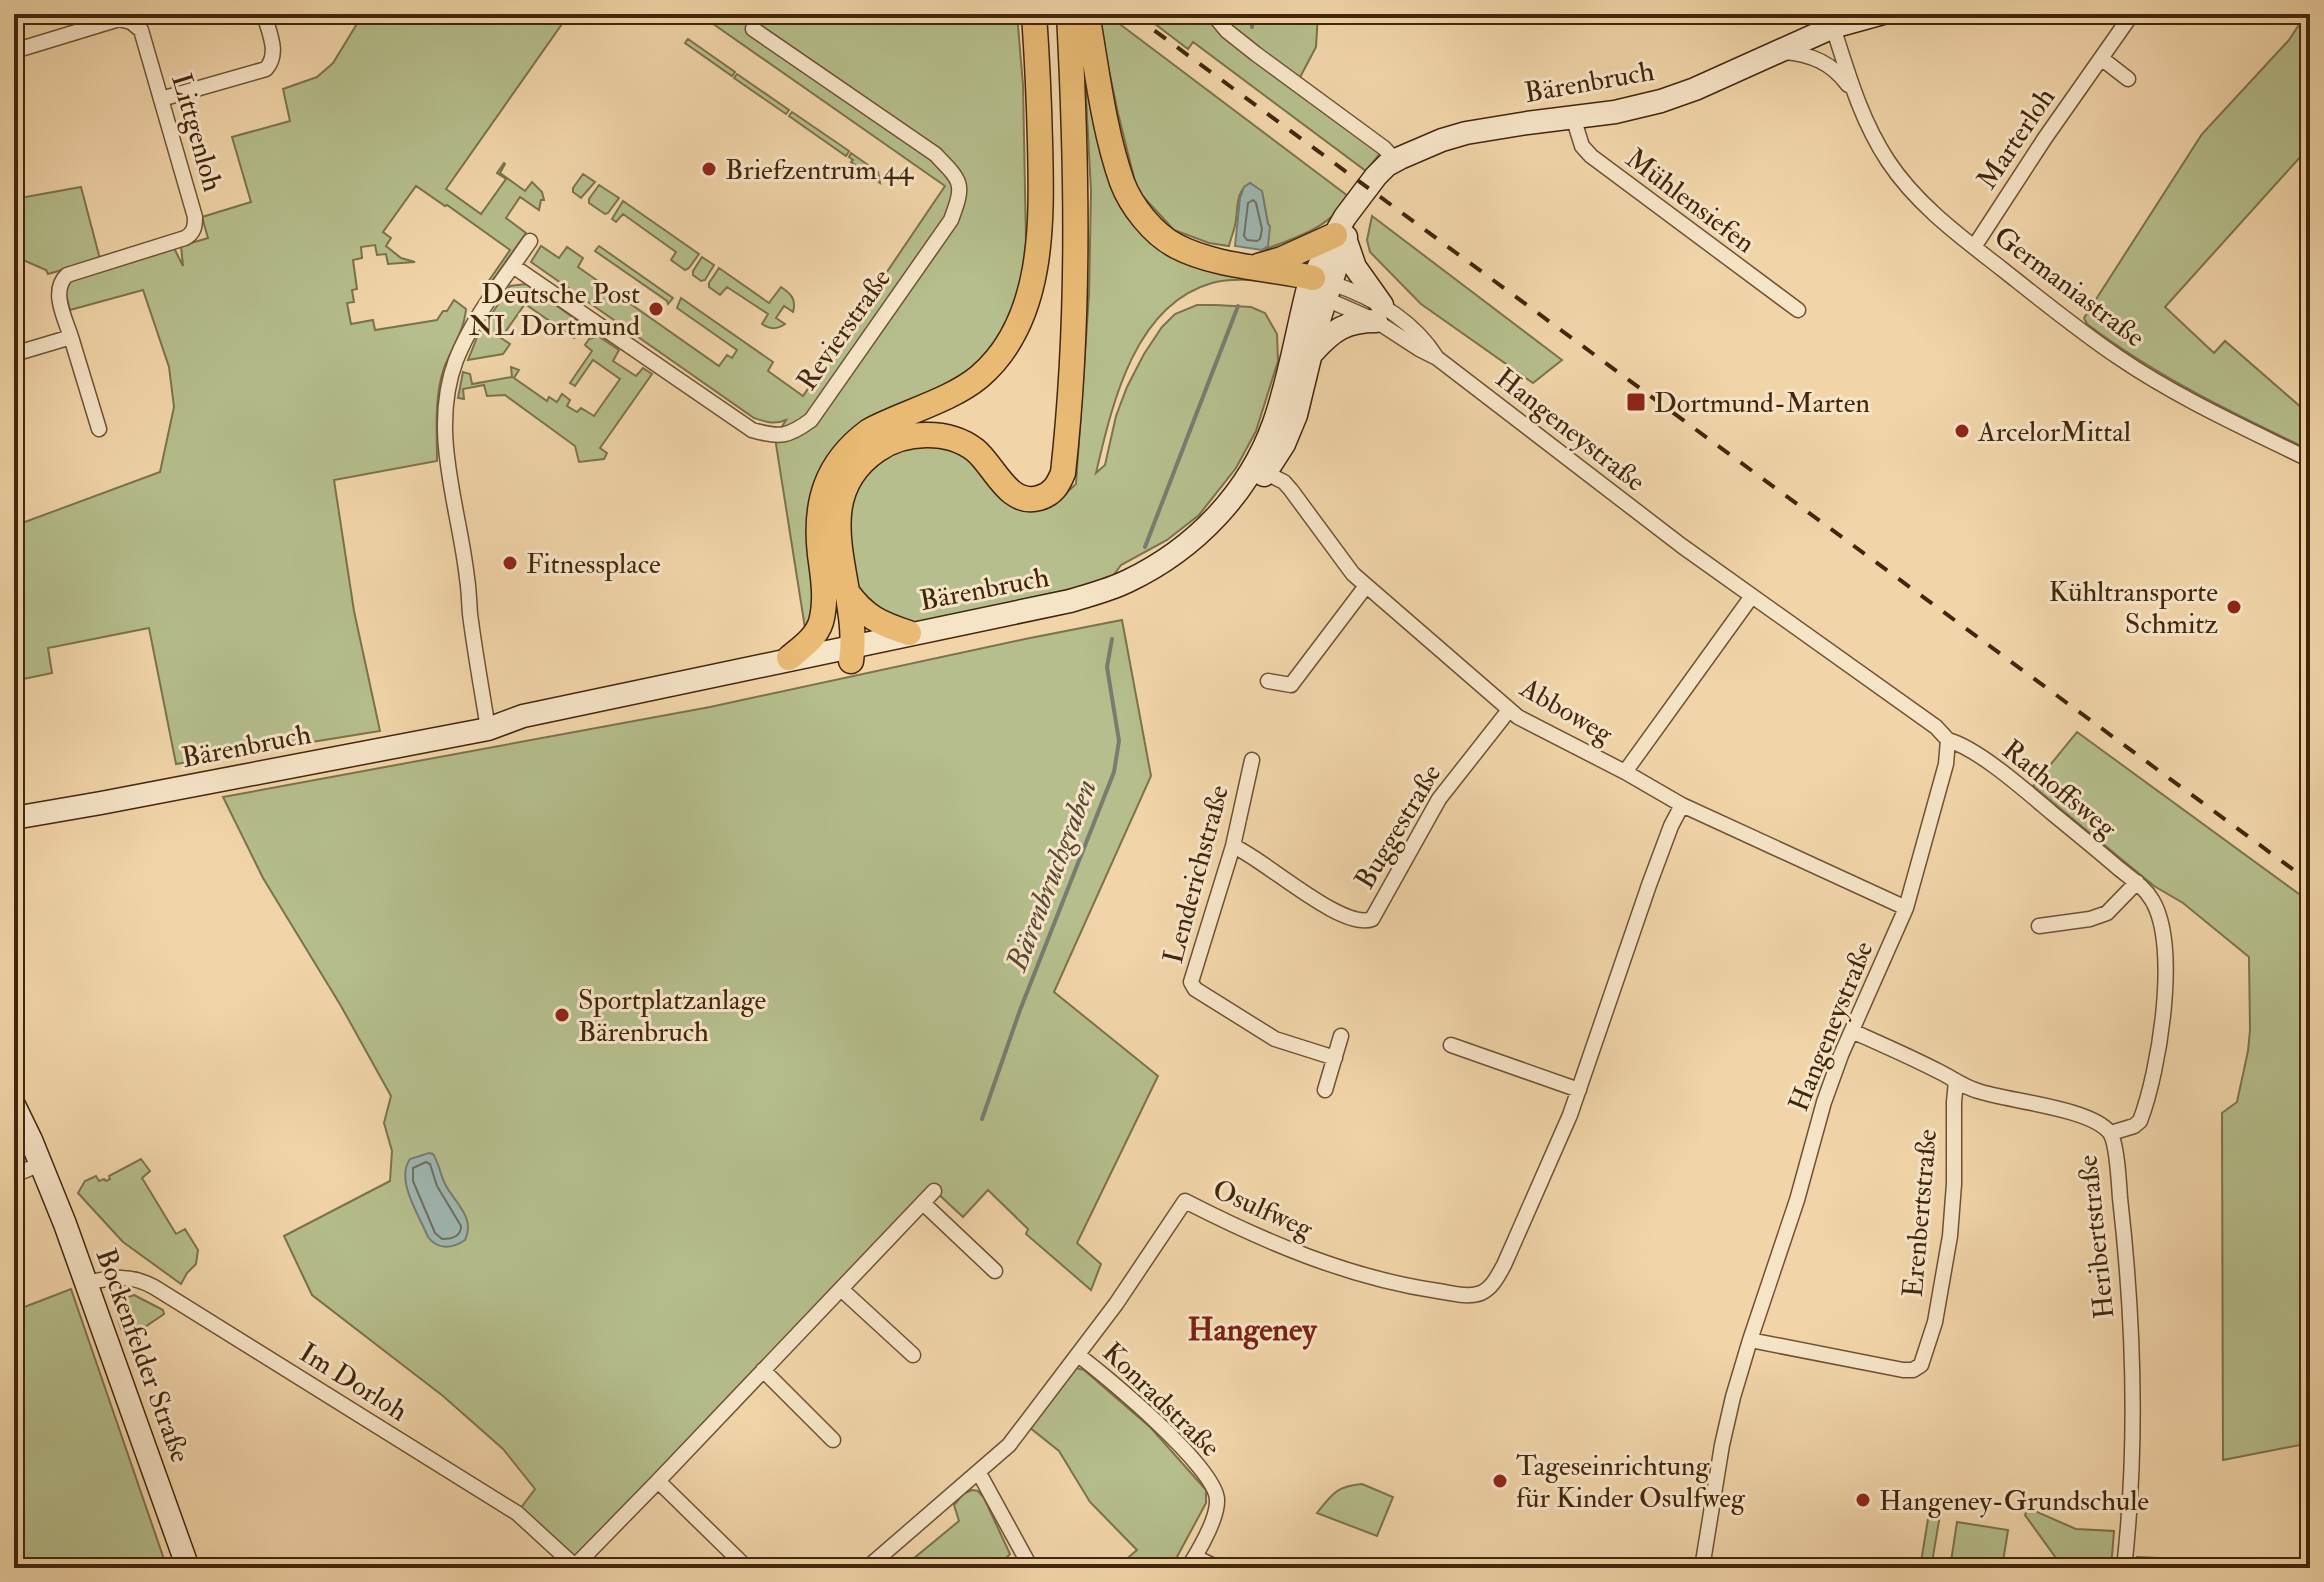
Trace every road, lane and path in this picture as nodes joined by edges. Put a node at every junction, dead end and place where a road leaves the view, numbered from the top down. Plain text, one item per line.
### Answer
1 (264, 14) edge
2 (1034, 14) edge
3 (1069, 14) edge
4 (1087, 14) edge
5 (1213, 14) edge
6 (1880, 14) edge
7 (2132, 14) edge
8 (1833, 27) junction
9 (753, 29) dead end
10 (14, 51) edge
11 (1776, 52) junction
12 (2101, 58) junction
13 (2128, 79) dead end
14 (1854, 93) junction
15 (161, 99) junction
16 (1573, 117) junction
17 (1395, 160) junction
18 (1340, 236) junction
19 (530, 241) dead end
20 (1974, 247) junction
21 (513, 266) junction
22 (1256, 267) junction
23 (1323, 287) junction
24 (1798, 310) dead end
25 (1379, 313) junction
26 (71, 337) junction
27 (1313, 352) junction
28 (14, 354) edge
29 (99, 429) dead end
30 (2310, 460) edge
31 (1266, 473) junction
32 (824, 579) junction
33 (1366, 586) junction
34 (847, 592) junction
35 (1752, 596) junction
36 (909, 633) junction
37 (848, 651) junction
38 (789, 658) junction
39 (1268, 681) dead end
40 (1509, 710) junction
41 (488, 729) junction
42 (1948, 740) junction
43 (1251, 760) dead end
44 (1625, 772) junction
45 (1682, 805) junction
46 (14, 818) edge
47 (1233, 846) junction
48 (2137, 882) junction
49 (1906, 908) junction
50 (2039, 926) dead end
51 (1852, 1031) junction
52 (1341, 1036) dead end
53 (1451, 1045) dead end
54 (1335, 1058) junction
55 (1956, 1081) junction
56 (1325, 1090) dead end
57 (1579, 1090) junction
58 (14, 1105) edge
59 (2111, 1133) junction
60 (41, 1164) junction
61 (14, 1175) edge
62 (934, 1191) dead end
63 (923, 1203) junction
64 (995, 1271) dead end
65 (87, 1283) junction
66 (841, 1289) junction
67 (1750, 1340) junction
68 (913, 1355) dead end
69 (1078, 1355) junction
70 (763, 1370) junction
71 (833, 1440) dead end
72 (979, 1473) junction
73 (658, 1481) junction
74 (1191, 1563) edge
75 (576, 1567) edge
76 (188, 1568) edge
77 (747, 1568) edge
78 (867, 1568) edge
79 (1031, 1568) edge
80 (1218, 1568) edge
81 (1702, 1568) edge
82 (2124, 1568) edge

1 - 15 street
2 - 32 highway
3 - 34 highway
4 - 22 highway
5 - 17 street
6 - 8 main road, Bärenbruch
7 - 12 street, Marterloh
8 - 11 main road, Bärenbruch
8 - 14 street, Germaniastraße
9 - 21 street, Revierstraße
10 - 15 street, Littgenloh
11 - 14 street, Germaniastraße
11 - 16 main road, Bärenbruch
12 - 13 street
12 - 20 street, Marterloh
14 - 20 street, Germaniastraße
15 - 26 street, Littgenloh
16 - 17 main road, Bärenbruch
16 - 24 street, Mühlensiefen
17 - 18 main road, Bärenbruch
18 - 22 highway
18 - 23 main road, Bärenbruch
18 - 25 main road
19 - 21 street
20 - 30 street, Germaniastraße
21 - 41 street
22 - 23 highway
23 - 25 street, Hangeneystraße
23 - 27 main road, Bärenbruch
23 - 36 main road, Bärenbruch
25 - 27 main road
25 - 35 street, Hangeneystraße
26 - 28 street
26 - 29 street, Littgenloh
27 - 31 main road, Bärenbruch
31 - 33 street, Abboweg
31 - 37 main road, Bärenbruch
32 - 37 highway
32 - 38 highway
33 - 39 street
33 - 40 street, Abboweg
34 - 36 highway
34 - 37 highway
35 - 42 street, Hangeneystraße
35 - 44 street
36 - 37 main road, Bärenbruch
37 - 38 main road, Bärenbruch
37 - 41 main road, Bärenbruch
38 - 41 main road, Bärenbruch
40 - 44 street, Abboweg
40 - 47 street, Buggestraße
41 - 46 main road, Bärenbruch
42 - 48 street, Rathoffsweg
42 - 49 street, Hangeneystraße
43 - 47 street, Lenderichstraße
44 - 45 street, Abboweg
45 - 49 street, Abboweg
45 - 57 street, Osulfweg
47 - 54 street, Lenderichstraße
48 - 50 street
48 - 59 street, Rathoffsweg
49 - 51 street, Hangeneystraße
51 - 55 street, Heribertstraße
51 - 67 street, Hangeneystraße
52 - 54 street
53 - 57 street
54 - 56 street
55 - 59 street, Heribertstraße
55 - 67 street, Erenbertstraße
57 - 69 street, Osulfweg
58 - 60 main road, Bockenfelder Straße
59 - 82 street, Heribertstraße
60 - 61 street
60 - 65 main road, Bockenfelder Straße
62 - 63 street
63 - 64 street
63 - 66 street
65 - 75 street, Im Dorloh
65 - 76 main road, Bockenfelder Straße
66 - 68 street
66 - 70 street
67 - 81 street, Hangeneystraße
69 - 72 street, Osulfweg
69 - 74 street, Konradstraße
70 - 71 street
70 - 73 street
72 - 78 street, Osulfweg
72 - 79 street
73 - 75 street
73 - 77 street
74 - 80 street

